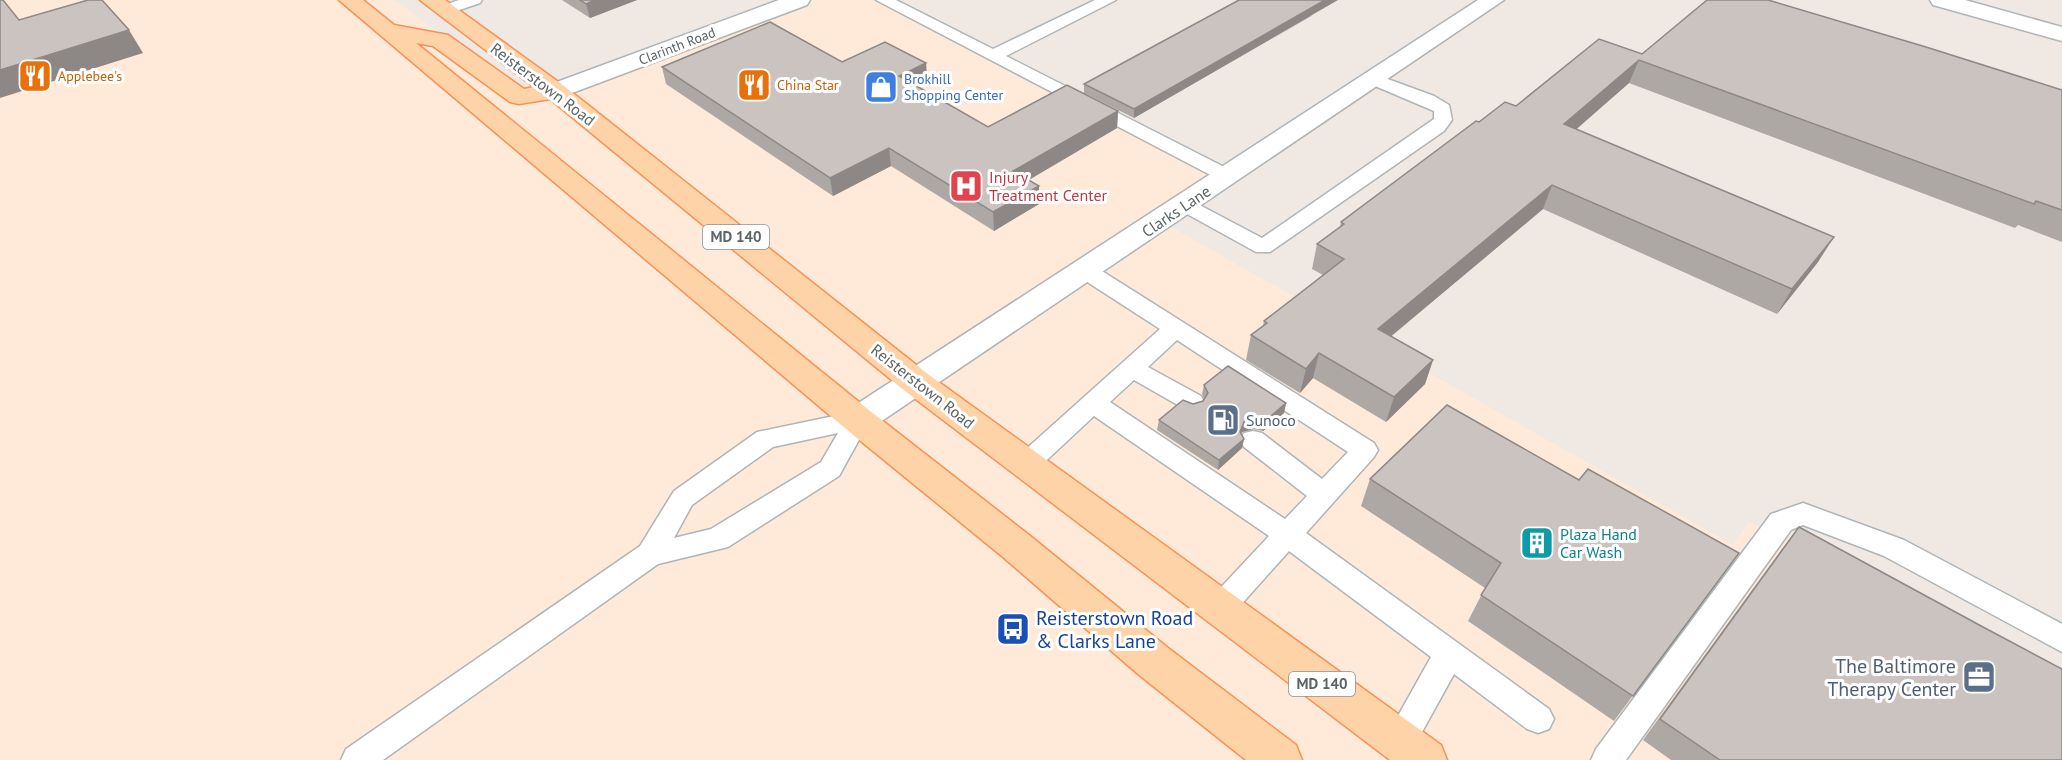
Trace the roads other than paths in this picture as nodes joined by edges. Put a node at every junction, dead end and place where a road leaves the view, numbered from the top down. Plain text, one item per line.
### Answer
1 (350, 0) edge
2 (474, 0) edge
3 (799, 0) edge
4 (884, 0) edge
5 (1108, 0) edge
6 (1493, 0) edge
7 (1941, 0) edge
8 (438, 5) edge
9 (387, 30) junction
10 (2062, 34) edge
11 (993, 56) junction
12 (1374, 79) junction
13 (555, 91) junction
14 (1227, 176) junction
15 (1185, 205) junction
16 (1086, 271) junction
17 (1176, 328) junction
18 (1132, 368) junction
19 (917, 383) junction
20 (1192, 402) edge
21 (1093, 403) junction
22 (858, 420) junction
23 (1253, 440) dead end
24 (1025, 465) junction
25 (1323, 494) junction
26 (1287, 534) junction
27 (650, 554) junction
28 (1220, 608) junction
29 (2062, 639) edge
30 (1450, 652) junction
31 (1538, 719) dead end
32 (1413, 751) edge
33 (357, 760) edge
34 (1280, 760) edge
35 (1607, 760) edge

1 - 9 main road
2 - 8 lane
3 - 13 street, Clarinth Road
4 - 11 lane
5 - 11 lane
6 - 12 street, Clarks Lane
7 - 10 street
8 - 13 main road, Reisterstown Road / MD 140
9 - 13 main road
9 - 22 main road
11 - 14 lane
12 - 14 street, Clarks Lane
12 - 15 lane
13 - 19 main road, Reisterstown Road / MD 140
14 - 15 street, Clarks Lane
15 - 16 street, Clarks Lane
16 - 17 lane
16 - 19 street, Clarks Lane
17 - 18 lane
17 - 25 lane
18 - 20 lane
18 - 21 lane
19 - 22 street, Clarks Lane
19 - 24 main road, Reisterstown Road / MD 140
21 - 24 lane
21 - 26 lane
22 - 27 lane
22 - 27 lane
22 - 34 main road
23 - 25 lane
24 - 28 main road, Reisterstown Road / MD 140
25 - 26 lane
26 - 28 lane
26 - 30 lane
27 - 33 lane
28 - 32 main road, Reisterstown Road / MD 140
29 - 35 lane
30 - 31 lane
30 - 32 lane

